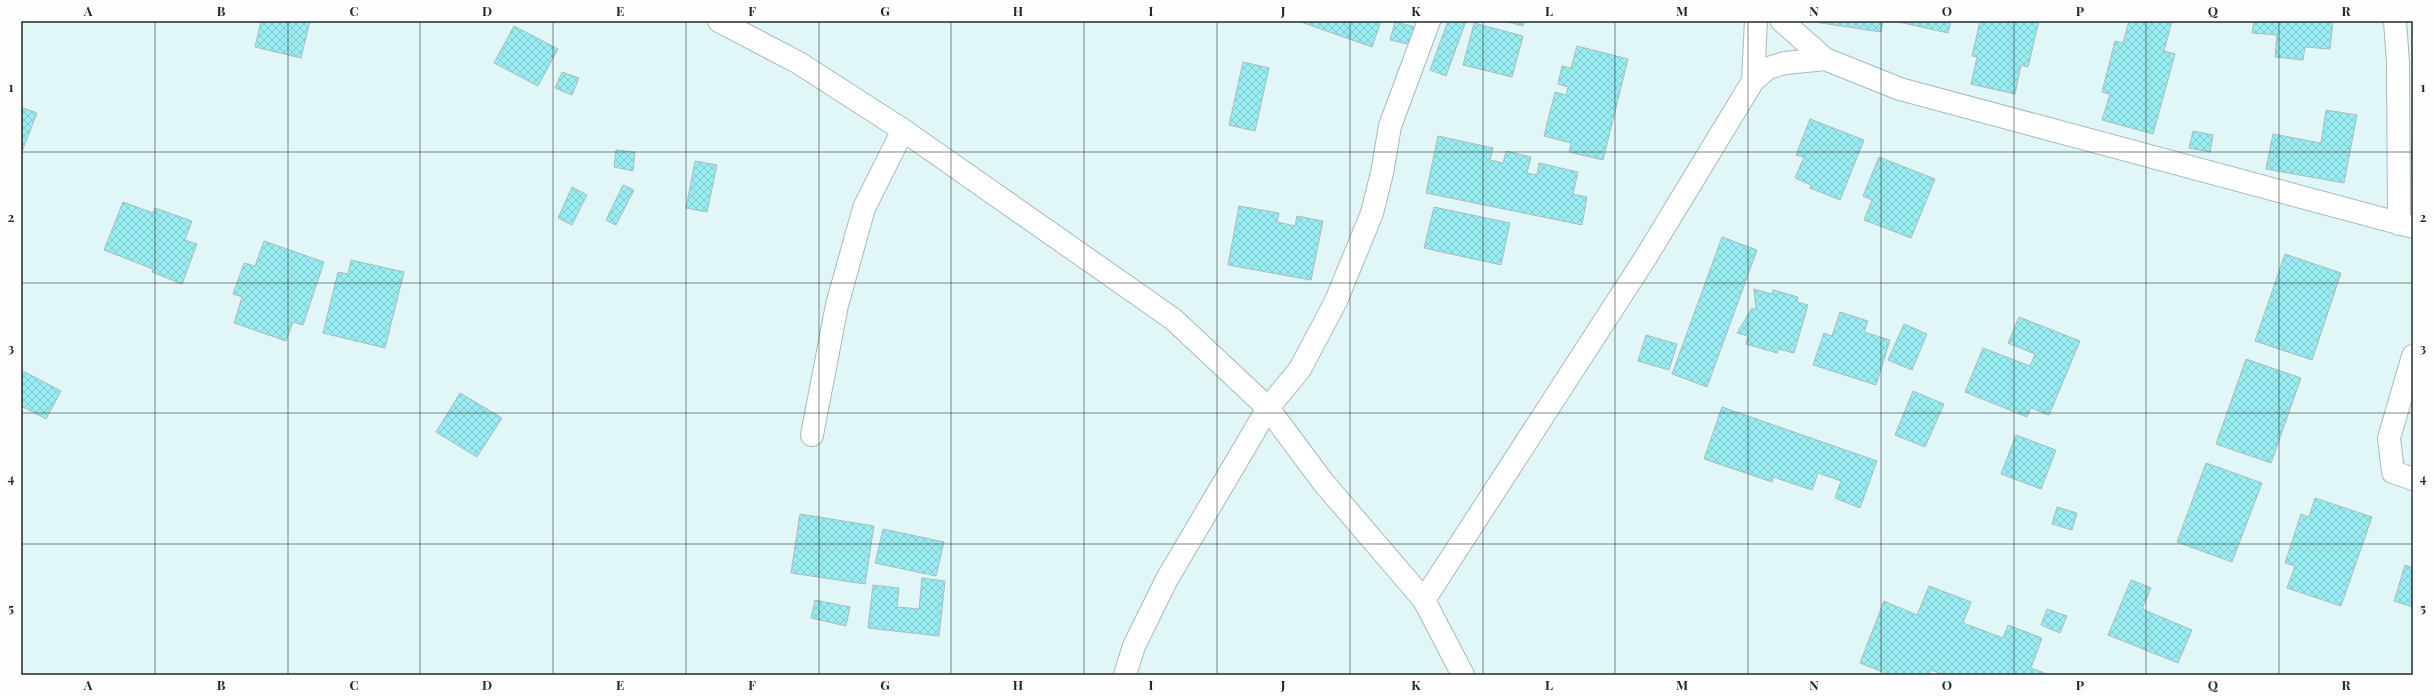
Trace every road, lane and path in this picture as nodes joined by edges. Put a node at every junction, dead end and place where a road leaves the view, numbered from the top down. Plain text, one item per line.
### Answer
1 (720, 21) edge
2 (1429, 21) edge
3 (1756, 21) edge
4 (1782, 21) edge
5 (2395, 21) edge
6 (1825, 59) junction
7 (1753, 81) junction
8 (903, 130) junction
9 (2406, 226) edge
10 (2413, 356) edge
11 (1268, 408) junction
12 (812, 435) dead end
13 (2413, 479) edge
14 (1424, 600) junction
15 (1125, 675) edge
16 (1463, 675) edge

1 - 8 street
2 - 11 street
3 - 7 street
4 - 6 street
5 - 9 street
6 - 7 street
6 - 9 street
7 - 14 street
8 - 11 street
8 - 12 street
10 - 13 street
11 - 14 street
11 - 15 street
14 - 16 street

